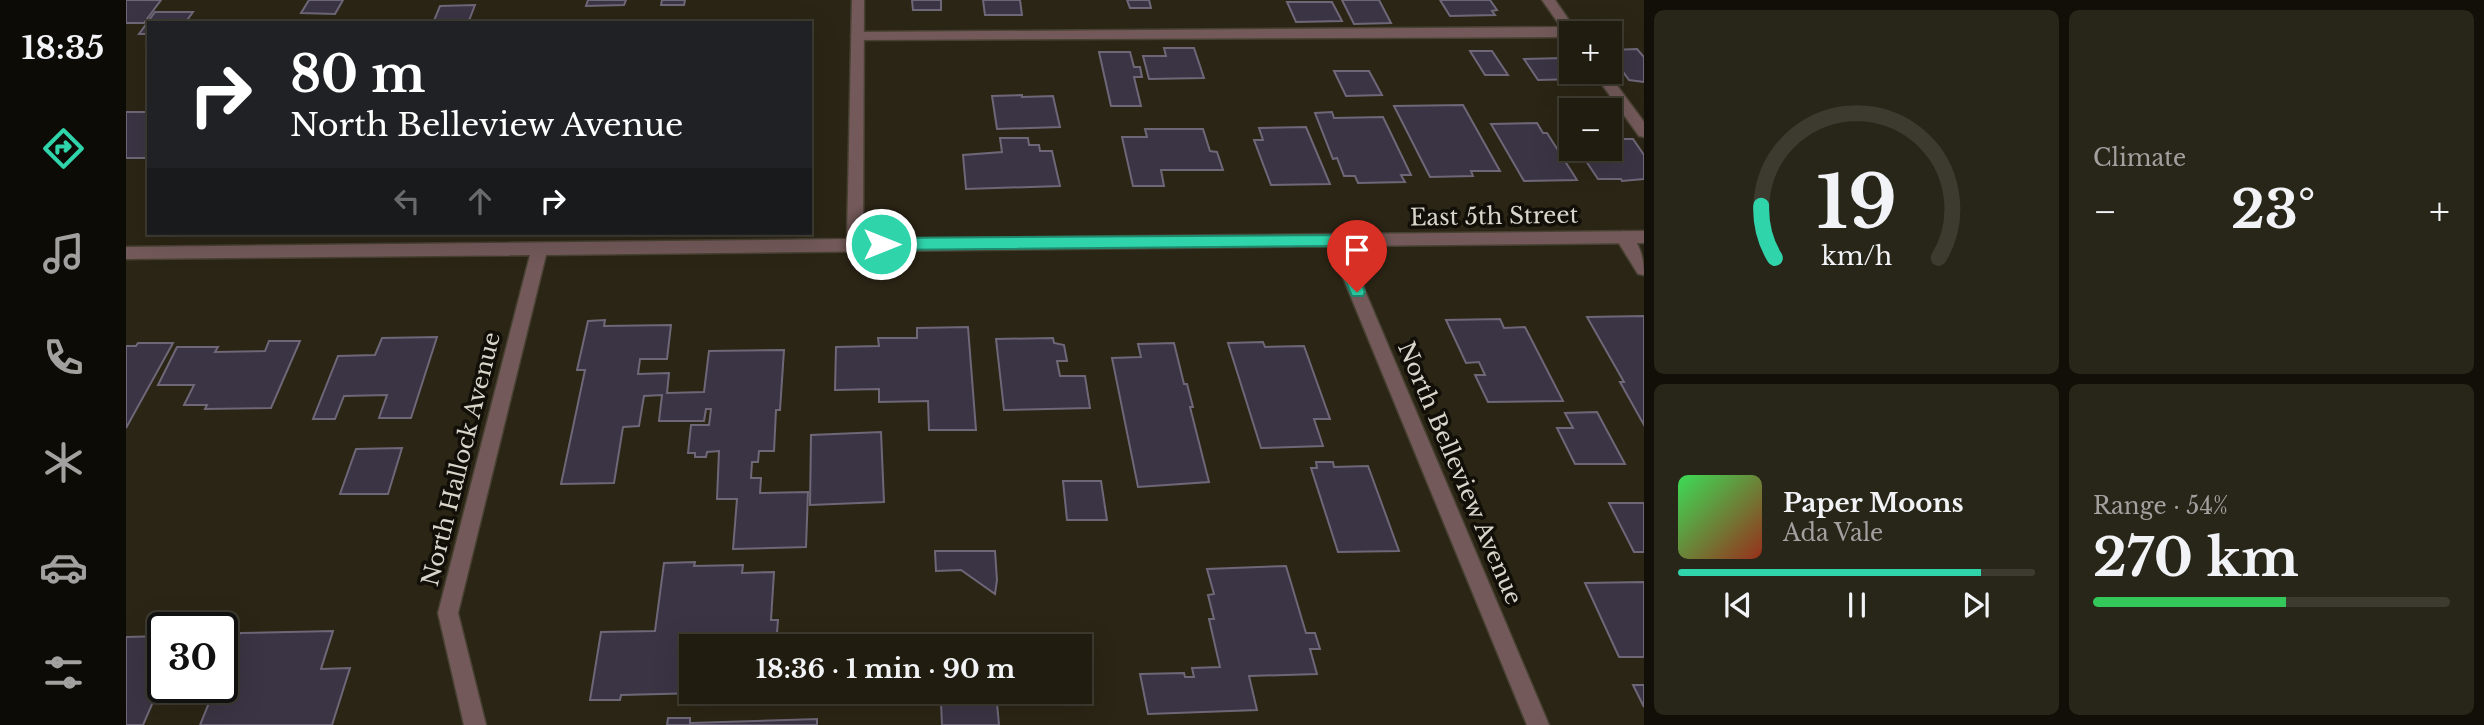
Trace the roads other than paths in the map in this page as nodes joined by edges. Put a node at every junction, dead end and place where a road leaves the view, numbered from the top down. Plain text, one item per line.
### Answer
1 (858, 0) edge
2 (1548, 0) edge
3 (1564, 21) edge
4 (1559, 32) edge
5 (858, 36) junction
6 (1609, 84) edge
7 (1644, 132) edge
8 (1644, 236) edge
9 (1623, 237) junction
10 (1336, 241) junction
11 (855, 244) junction
12 (540, 247) junction
13 (126, 253) edge
14 (1644, 269) edge
15 (475, 725) edge
16 (1538, 725) edge

1 - 5 street
2 - 3 street
4 - 5 street
5 - 11 street
6 - 7 street
8 - 9 street, East 5th Street
9 - 10 street, East 5th Street
9 - 14 street
10 - 11 street, East 5th Street
10 - 16 street, North Belleview Avenue
11 - 12 street, East 5th Street
12 - 13 street, East 5th Street
12 - 15 street, North Hallock Avenue

